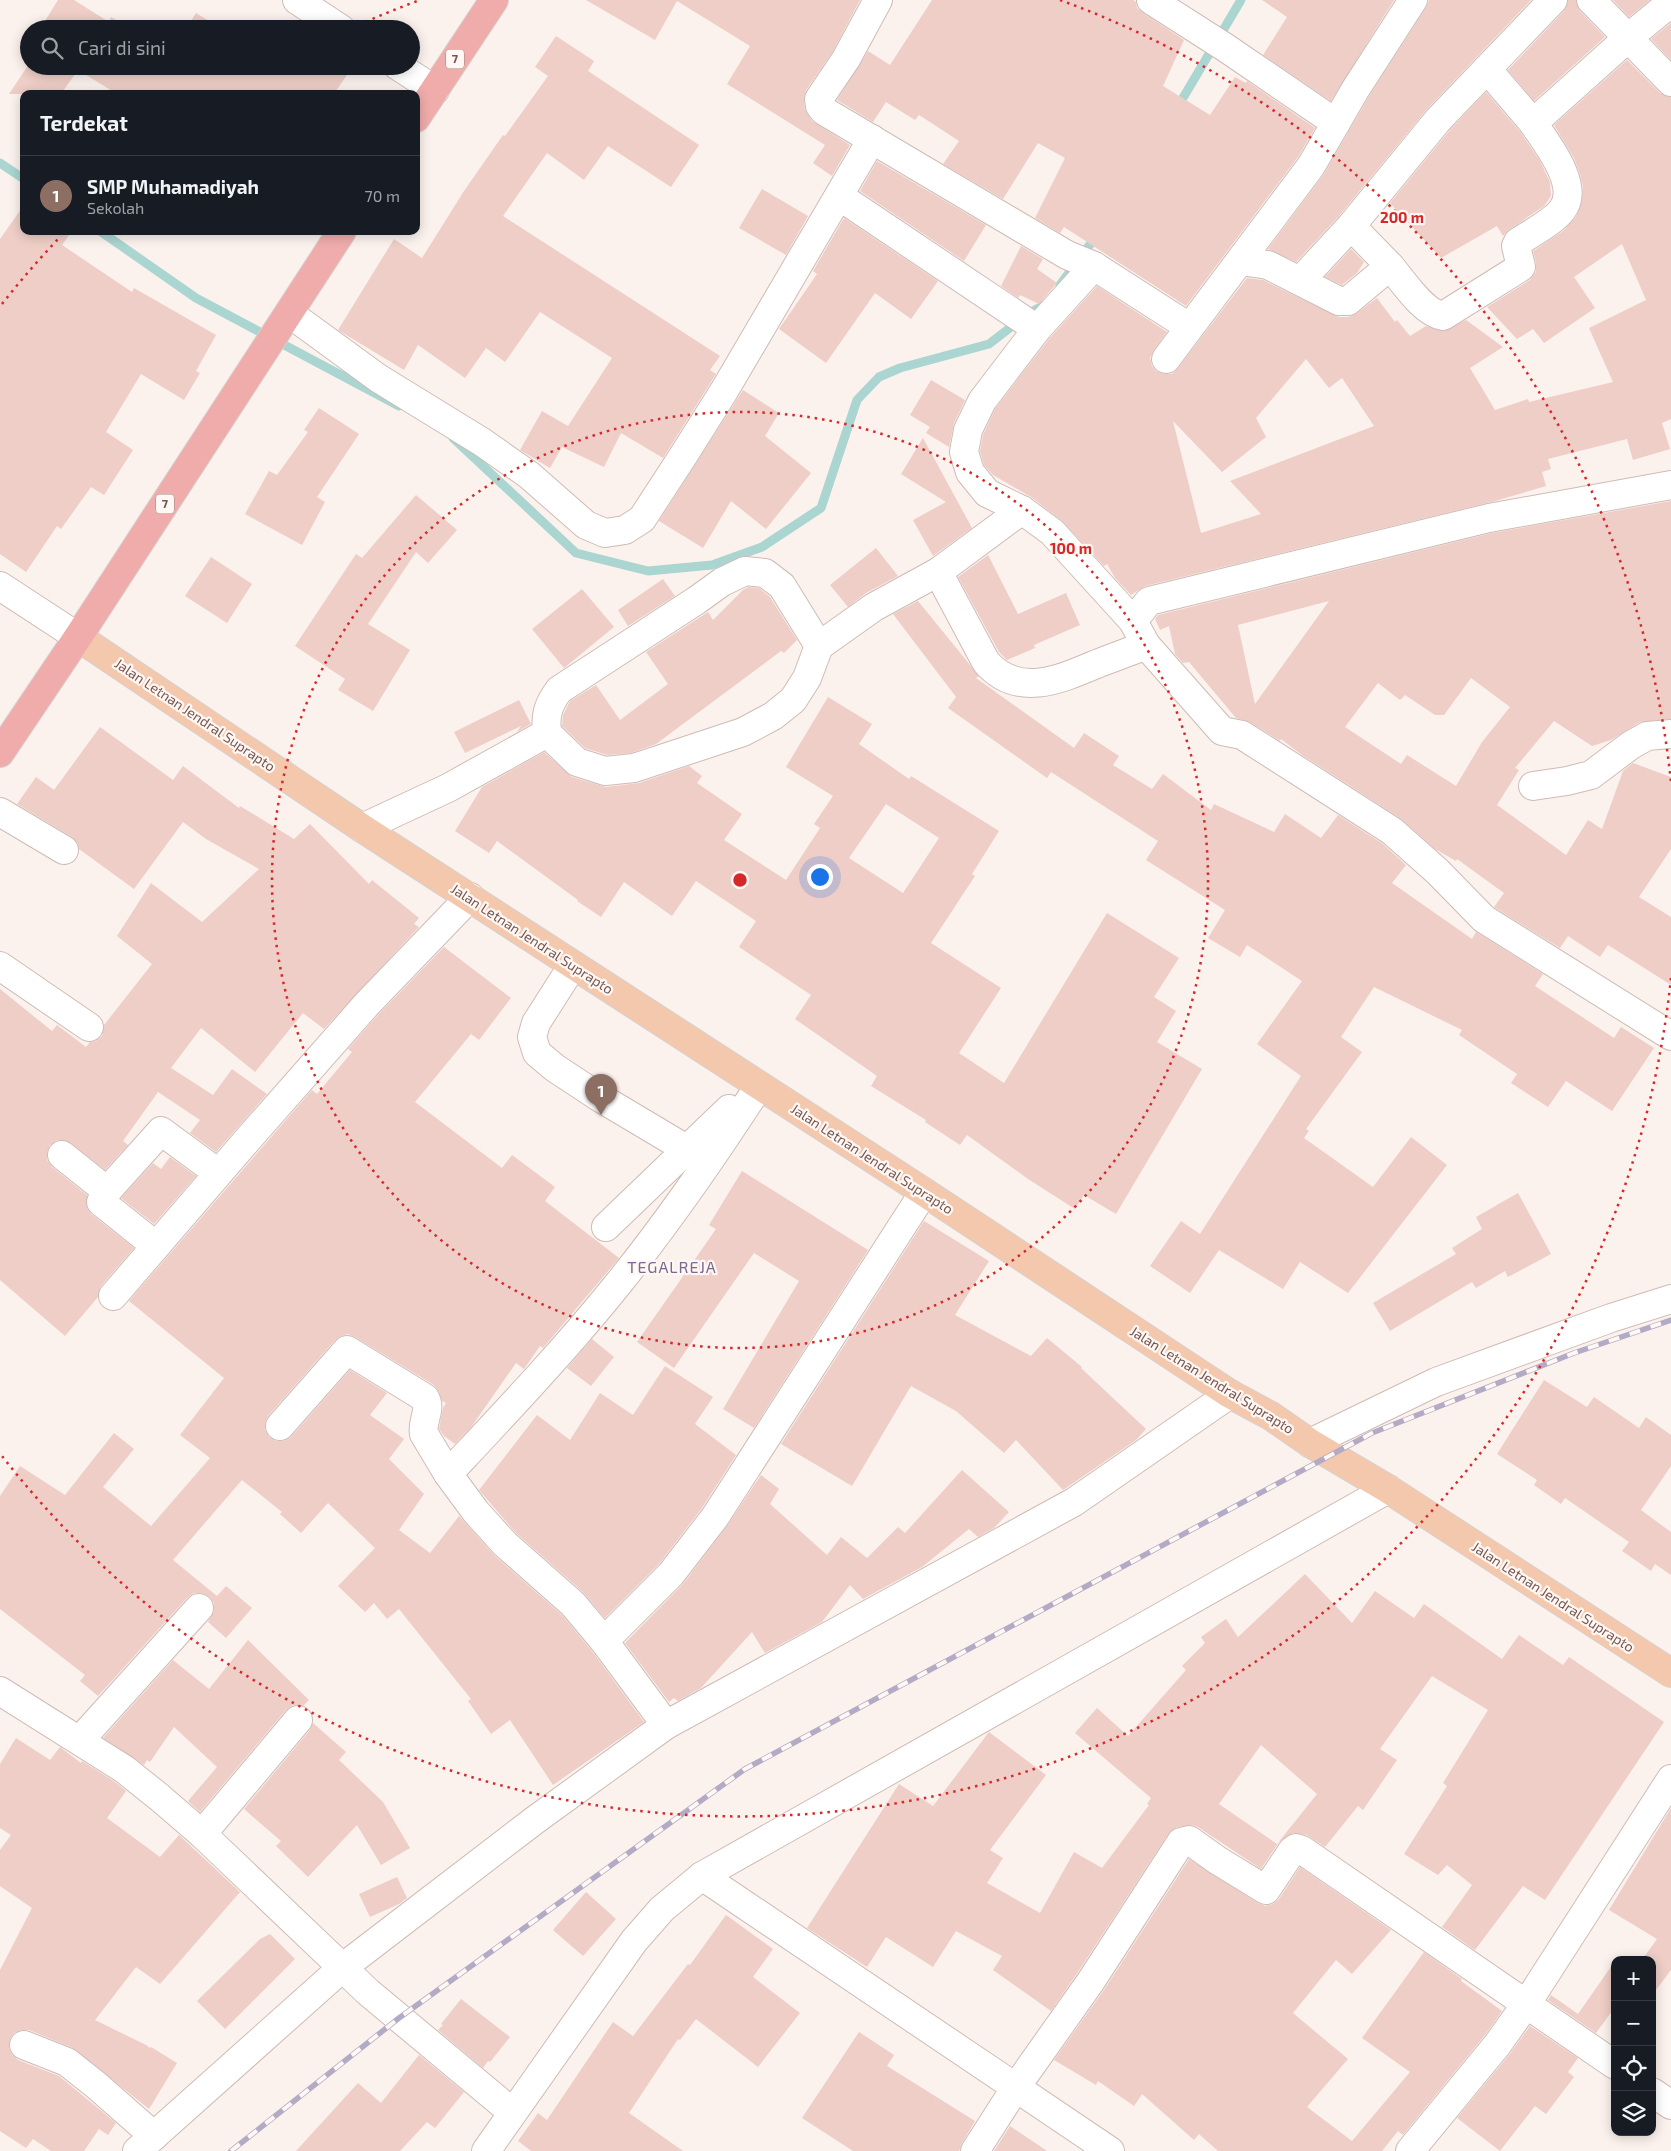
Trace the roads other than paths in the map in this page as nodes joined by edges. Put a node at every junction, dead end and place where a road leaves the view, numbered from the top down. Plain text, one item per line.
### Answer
1 (297, 0) edge
2 (494, 0) edge
3 (878, 0) edge
4 (1150, 0) edge
5 (1413, 0) edge
6 (1553, 0) edge
7 (1592, 0) edge
8 (1671, 6) edge
9 (327, 20) edge
10 (1629, 37) junction
11 (1487, 69) junction
12 (412, 75) edge
13 (1671, 82) edge
14 (435, 90) junction
15 (420, 112) edge
16 (1336, 123) junction
17 (1533, 123) junction
18 (872, 139) junction
19 (839, 196) junction
20 (1351, 226) junction
21 (339, 235) edge
22 (1241, 261) junction
23 (1083, 262) junction
24 (1390, 266) junction
25 (1300, 281) junction
26 (286, 317) junction
27 (1025, 320) junction
28 (1189, 327) junction
29 (1166, 359) dead end
30 (1671, 486) edge
31 (1022, 510) junction
32 (938, 572) junction
33 (0, 586) edge
34 (1133, 620) junction
35 (78, 637) junction
36 (1146, 645) junction
37 (818, 649) junction
38 (547, 733) junction
39 (1671, 734) edge
40 (0, 753) edge
41 (1533, 786) dead end
42 (0, 812) edge
43 (362, 828) junction
44 (64, 850) dead end
45 (470, 897) junction
46 (573, 965) junction
47 (0, 966) edge
48 (89, 1027) dead end
49 (1671, 1036) edge
50 (757, 1084) junction
51 (688, 1150) junction
52 (62, 1156) dead end
53 (218, 1173) junction
54 (107, 1191) junction
55 (924, 1192) junction
56 (606, 1227) dead end
57 (156, 1246) junction
58 (113, 1296) dead end
59 (1671, 1299) edge
60 (1230, 1394) junction
61 (280, 1426) dead end
62 (1310, 1444) junction
63 (448, 1474) junction
64 (1388, 1490) junction
65 (199, 1608) dead end
66 (604, 1641) junction
67 (1671, 1673) edge
68 (0, 1691) edge
69 (298, 1720) dead end
70 (666, 1725) junction
71 (80, 1740) junction
72 (1671, 1779) edge
73 (202, 1834) junction
74 (702, 1876) junction
75 (342, 1968) junction
76 (1527, 2003) junction
77 (24, 2045) dead end
78 (1611, 2062) edge
79 (1016, 2087) junction
80 (1656, 2095) edge
81 (1671, 2105) edge
82 (512, 2112) junction
83 (146, 2143) edge
84 (486, 2151) edge
85 (975, 2151) edge
86 (1110, 2151) edge
87 (1410, 2151) edge

1 - 9 street
2 - 14 highway, 7
3 - 18 street
4 - 16 street
5 - 16 street
6 - 11 street
7 - 10 street
8 - 10 street
10 - 13 street
10 - 17 street
11 - 17 street
11 - 20 street
12 - 14 street
14 - 15 highway, 7
16 - 22 street
17 - 24 street
18 - 19 street
18 - 23 street
19 - 26 street
19 - 27 street
20 - 24 street
20 - 25 street
21 - 26 highway, 7
22 - 25 street
22 - 28 street
23 - 27 street
23 - 28 street
24 - 25 street
26 - 35 highway, 7
27 - 31 street
28 - 29 street
30 - 34 street
31 - 32 street
31 - 34 street
32 - 36 street
32 - 37 street
33 - 35 street
34 - 36 street
35 - 40 highway, 7
35 - 43 main road, Jalan Letnan Jendral Suprapto
36 - 49 street
37 - 38 street
37 - 38 street
38 - 43 street
39 - 41 street
42 - 44 street
43 - 45 main road, Jalan Letnan Jendral Suprapto
45 - 46 main road, Jalan Letnan Jendral Suprapto
45 - 53 street
46 - 50 main road, Jalan Letnan Jendral Suprapto
46 - 51 street
47 - 48 street
50 - 51 street
50 - 55 main road, Jalan Letnan Jendral Suprapto
50 - 63 street
51 - 56 street
52 - 54 street
53 - 54 street
53 - 57 street
54 - 57 street
55 - 60 main road, Jalan Letnan Jendral Suprapto
55 - 66 street
57 - 58 street
59 - 62 street
60 - 62 main road, Jalan Letnan Jendral Suprapto
60 - 70 street
61 - 63 street
62 - 64 main road, Jalan Letnan Jendral Suprapto
63 - 66 street
64 - 67 main road, Jalan Letnan Jendral Suprapto
64 - 74 street
65 - 71 street
66 - 70 street
68 - 71 street
69 - 73 street
70 - 75 street
71 - 73 street
72 - 76 street
73 - 75 street
74 - 79 street
74 - 82 street
75 - 82 street
75 - 83 street
76 - 78 street
76 - 79 street
76 - 87 street
77 - 83 street
79 - 85 street
79 - 86 street
80 - 81 street
82 - 84 street

